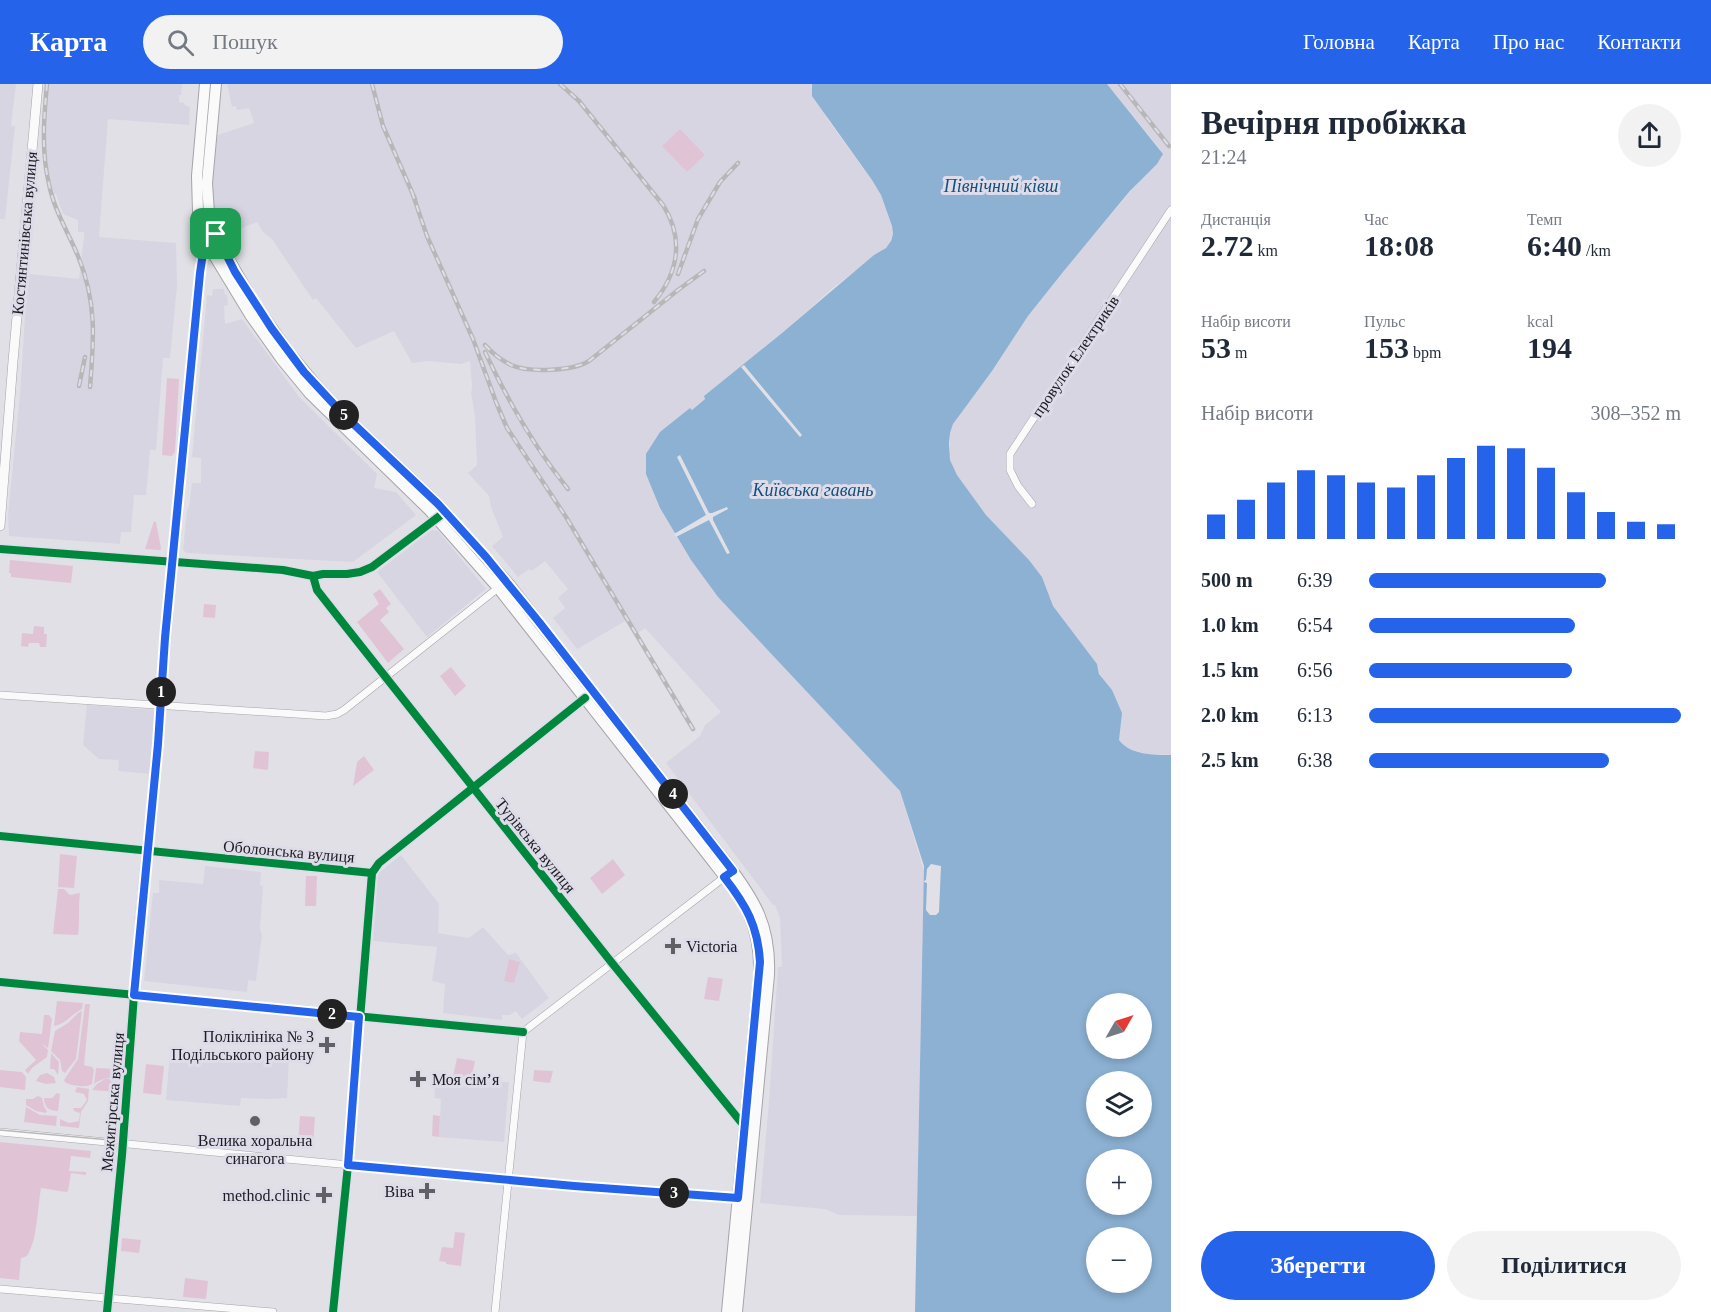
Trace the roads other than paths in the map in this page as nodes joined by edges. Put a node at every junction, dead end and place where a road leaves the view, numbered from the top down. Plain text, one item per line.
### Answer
1 (38, 84) edge
2 (205, 84) edge
3 (216, 84) edge
4 (1171, 210) edge
5 (209, 213) junction
6 (205, 238) junction
7 (1032, 504) dead end
8 (441, 515) junction
9 (0, 526) edge
10 (0, 549) edge
11 (172, 562) junction
12 (313, 576) junction
13 (498, 588) junction
14 (386, 677) junction
15 (0, 694) edge
16 (585, 698) junction
17 (160, 706) junction
18 (474, 788) junction
19 (0, 836) edge
20 (147, 851) junction
21 (372, 873) junction
22 (728, 874) junction
23 (612, 963) junction
24 (0, 982) edge
25 (134, 995) junction
26 (359, 1017) junction
27 (524, 1032) junction
28 (750, 1128) junction
29 (0, 1132) edge
30 (123, 1143) junction
31 (348, 1165) junction
32 (509, 1180) junction
33 (738, 1198) junction
34 (0, 1289) edge
35 (108, 1299) junction
36 (107, 1312) edge
37 (273, 1312) edge
38 (333, 1312) edge
39 (495, 1312) edge
40 (727, 1312) edge
41 (737, 1312) edge

1 - 9 street, Костянтинівська вулиця
2 - 6 main road, Межигірська вулиця
3 - 5 main road, Межигірська вулиця
4 - 7 street, провулок Електриків
5 - 6 street, Межигірська вулиця
5 - 8 main road
6 - 8 main road
6 - 11 street, Межигірська вулиця
8 - 12 street
8 - 13 main road
8 - 22 main road
10 - 11 street
11 - 12 street
11 - 17 street, Межигірська вулиця
12 - 14 street, Турівська вулиця
13 - 14 street
13 - 16 main road
14 - 17 street
14 - 18 street, Турівська вулиця
15 - 17 street
16 - 18 street, Оболонська вулиця
16 - 22 main road
17 - 20 street, Межигірська вулиця
18 - 21 street, Оболонська вулиця
18 - 23 street, Турівська вулиця
19 - 20 street, Оболонська вулиця
20 - 21 street, Оболонська вулиця
20 - 25 street, Межигірська вулиця
21 - 26 street
22 - 23 street
22 - 28 main road
23 - 27 street
23 - 28 street, Турівська вулиця
24 - 25 street
25 - 26 street
25 - 30 street, Межигірська вулиця
26 - 27 street
26 - 31 street
27 - 32 street
28 - 33 main road
28 - 41 main road
29 - 30 street
30 - 31 street
30 - 35 street, Межигірська вулиця
31 - 32 street
31 - 38 street
32 - 33 street
32 - 39 street
33 - 40 main road
34 - 35 street
35 - 36 street, Межигірська вулиця
35 - 37 street

